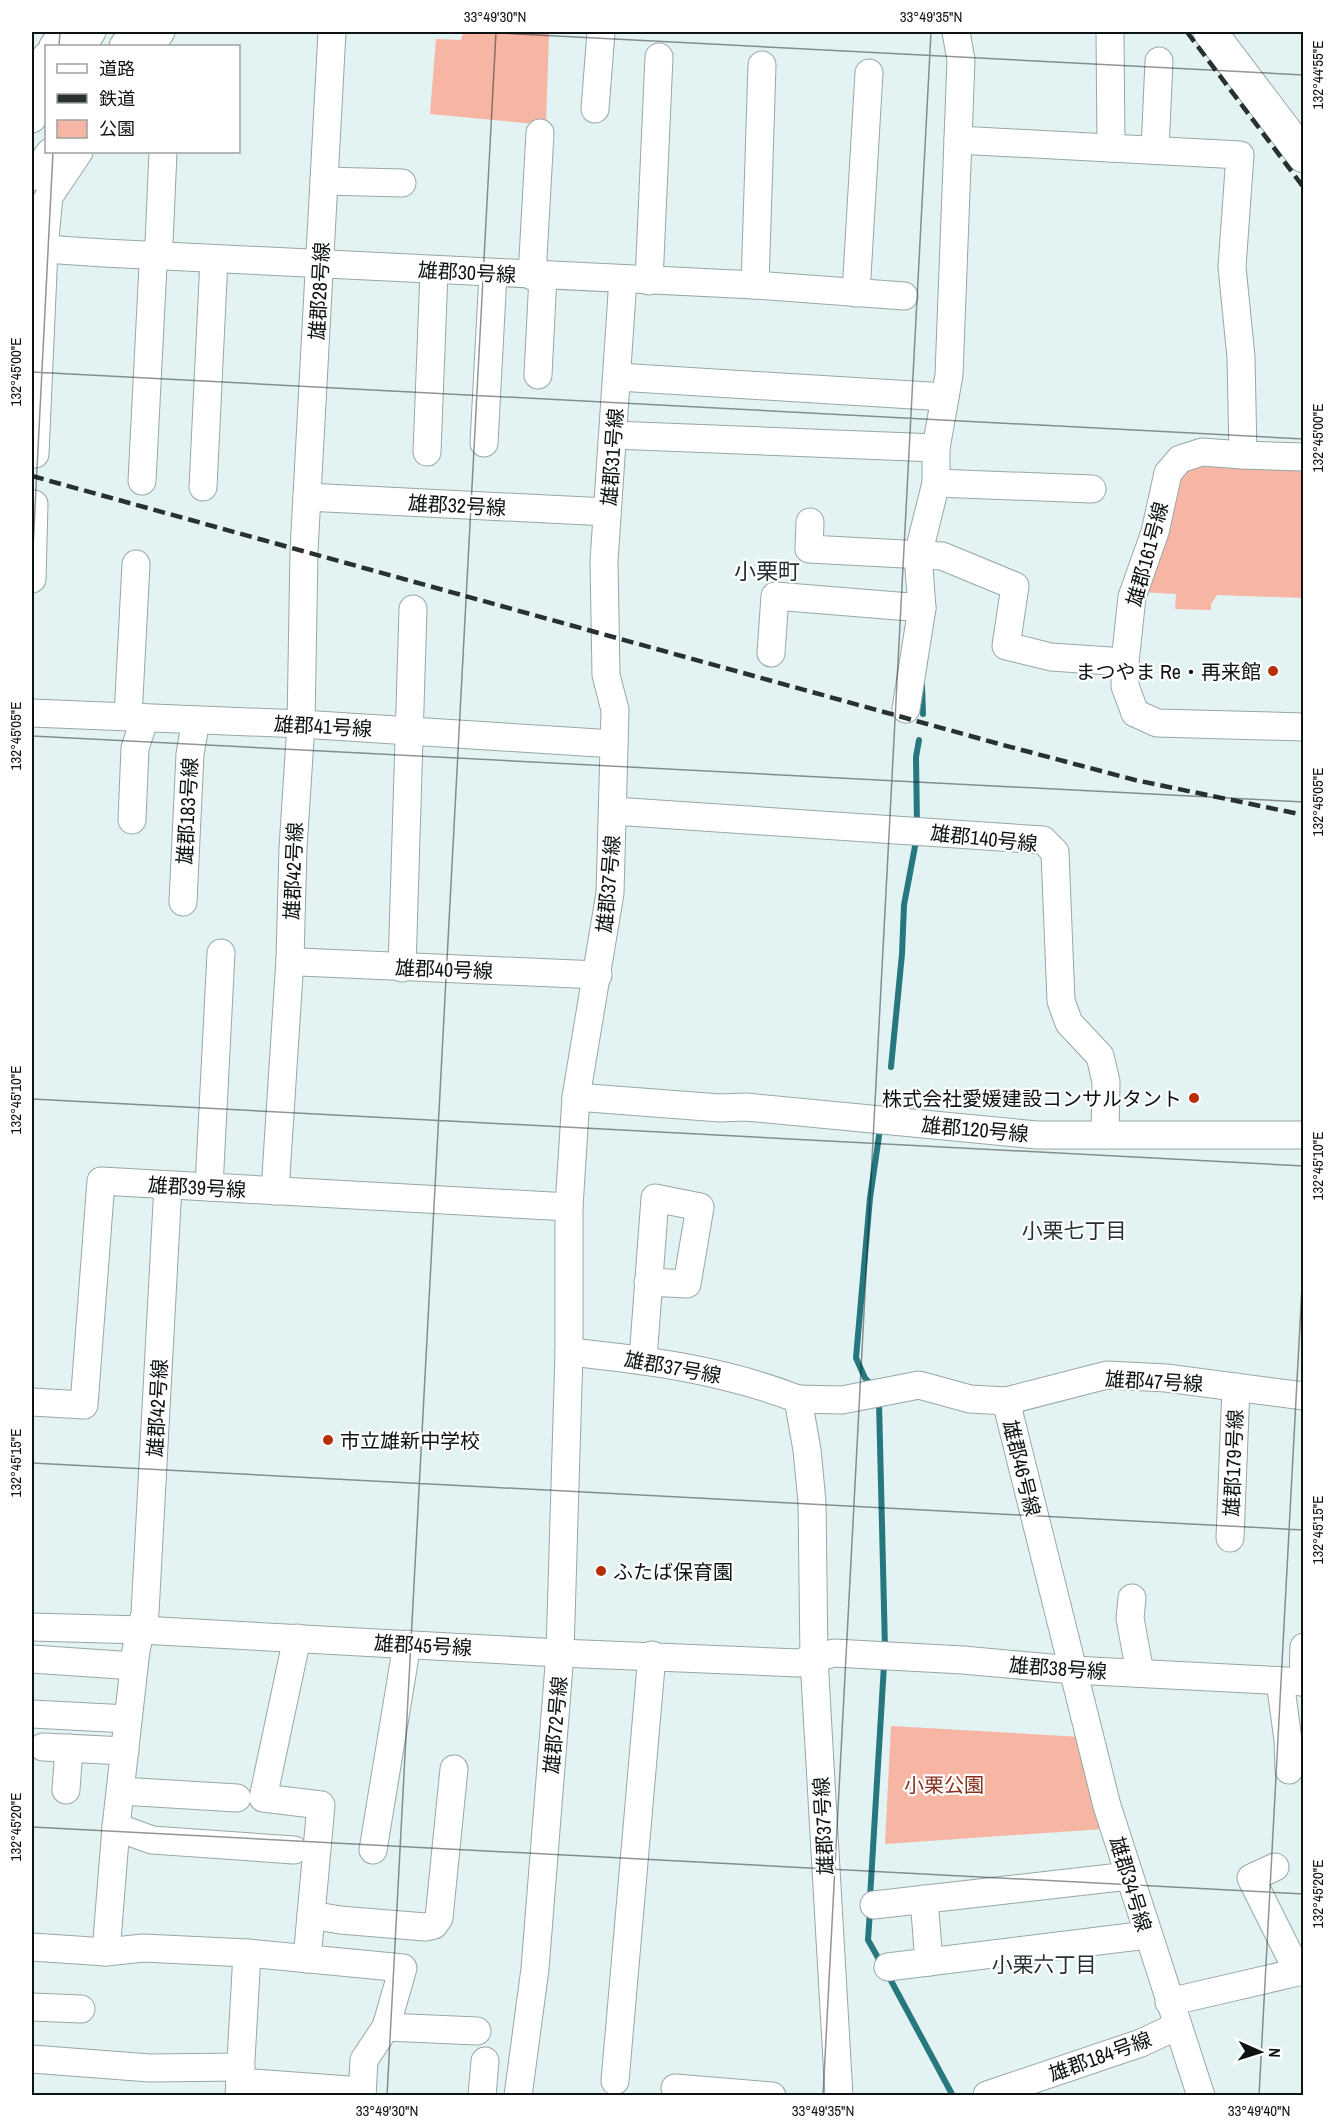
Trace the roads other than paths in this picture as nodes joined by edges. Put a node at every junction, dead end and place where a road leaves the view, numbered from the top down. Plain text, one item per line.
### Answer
1 (63, 32) edge
2 (92, 32) edge
3 (332, 32) edge
4 (601, 32) edge
5 (956, 32) edge
6 (1110, 32) edge
7 (1210, 32) edge
8 (152, 39) edge
9 (54, 45) edge
10 (83, 45) edge
11 (127, 45) edge
12 (659, 57) dead end
13 (45, 58) edge
14 (762, 65) dead end
15 (869, 73) dead end
16 (1164, 73) dead end
17 (32, 79) edge
18 (45, 99) edge
19 (595, 109) dead end
20 (32, 119) edge
21 (540, 133) dead end
22 (958, 140) junction
23 (1112, 148) junction
24 (1155, 150) junction
25 (50, 153) edge
26 (78, 153) edge
27 (164, 153) edge
28 (1304, 156) edge
29 (324, 181) junction
30 (402, 183) dead end
31 (40, 187) edge
32 (32, 222) edge
33 (38, 246) edge
34 (155, 255) junction
35 (214, 259) junction
36 (320, 264) junction
37 (434, 271) junction
38 (493, 274) junction
39 (538, 276) junction
40 (636, 280) junction
41 (755, 285) junction
42 (856, 293) junction
43 (904, 296) dead end
44 (538, 375) dead end
45 (618, 377) junction
46 (945, 397) junction
47 (613, 435) junction
48 (484, 443) dead end
49 (936, 448) junction
50 (427, 452) dead end
51 (35, 454) dead end
52 (1243, 455) junction
53 (1304, 457) edge
54 (142, 481) dead end
55 (936, 483) junction
56 (203, 487) dead end
57 (1092, 489) dead end
58 (307, 497) junction
59 (34, 504) dead end
60 (607, 512) junction
61 (810, 522) dead end
62 (304, 551) joint
63 (918, 555) junction
64 (136, 564) dead end
65 (32, 579) edge
66 (922, 608) junction
67 (412, 609) dead end
68 (606, 634) joint
69 (771, 653) dead end
70 (1125, 662) junction
71 (906, 710) dead end
72 (32, 713) edge
73 (137, 718) junction
74 (196, 720) junction
75 (301, 724) junction
76 (1304, 728) edge
77 (410, 731) junction
78 (614, 744) junction
79 (614, 811) junction
80 (132, 820) dead end
81 (183, 902) dead end
82 (221, 953) dead end
83 (290, 958) junction
84 (402, 968) junction
85 (598, 975) junction
86 (576, 1097) junction
87 (1105, 1135) junction
88 (1304, 1135) edge
89 (168, 1185) junction
90 (209, 1187) junction
91 (275, 1191) junction
92 (569, 1207) junction
93 (648, 1282) dead end
94 (569, 1352) junction
95 (643, 1359) junction
96 (1236, 1387) junction
97 (1304, 1396) edge
98 (798, 1399) junction
99 (1006, 1401) junction
100 (32, 1402) edge
101 (1230, 1538) dead end
102 (1132, 1598) dead end
103 (32, 1627) edge
104 (141, 1630) junction
105 (297, 1638) junction
106 (407, 1644) junction
107 (1304, 1647) edge
108 (560, 1653) junction
109 (652, 1655) junction
110 (32, 1659) edge
111 (814, 1659) junction
112 (134, 1666) junction
113 (1073, 1670) junction
114 (1140, 1673) junction
115 (1296, 1682) edge
116 (32, 1714) edge
117 (128, 1719) junction
118 (125, 1751) junction
119 (454, 1769) dead end
120 (1289, 1770) dead end
121 (66, 1790) dead end
122 (120, 1791) junction
123 (237, 1798) dead end
124 (116, 1827) junction
125 (294, 1850) dead end
126 (373, 1850) dead end
127 (1275, 1867) dead end
128 (1129, 1876) junction
129 (924, 1899) junction
130 (874, 1905) dead end
131 (311, 1915) junction
132 (1147, 1935) junction
133 (32, 1947) edge
134 (105, 1952) junction
135 (247, 1953) junction
136 (307, 1959) junction
137 (929, 1962) junction
138 (888, 1967) dead end
139 (32, 2007) edge
140 (81, 2009) dead end
141 (1173, 2014) junction
142 (386, 2027) junction
143 (477, 2031) dead end
144 (32, 2059) edge
145 (484, 2061) dead end
146 (240, 2081) edge
147 (615, 2081) dead end
148 (675, 2088) dead end
149 (362, 2093) edge
150 (987, 2095) edge
151 (482, 2096) edge
152 (518, 2096) edge
153 (772, 2096) edge
154 (839, 2096) edge
155 (1200, 2096) edge

1 - 9 street
2 - 10 street
3 - 29 street, 雄郡28号線
4 - 19 street
5 - 22 street
6 - 23 street
7 - 28 main road
8 - 11 street
12 - 40 street, 雄郡31号線
13 - 17 street
14 - 41 street
15 - 42 street
16 - 24 street
18 - 20 street
21 - 39 street
22 - 23 street
22 - 46 street
23 - 24 street
24 - 52 street
25 - 31 street
26 - 31 street
27 - 34 street
29 - 30 street
29 - 36 street, 雄郡28号線
31 - 32 street
31 - 33 street
33 - 34 street, 雄郡30号線
33 - 51 street
34 - 35 street, 雄郡30号線
34 - 54 street
35 - 36 street, 雄郡30号線
35 - 56 street
36 - 37 street, 雄郡30号線
36 - 58 street, 雄郡28号線
37 - 38 street, 雄郡30号線
37 - 50 street
38 - 39 street, 雄郡30号線
38 - 48 street
39 - 40 street, 雄郡30号線
39 - 44 street
40 - 41 street, 雄郡30号線
40 - 45 street, 雄郡31号線
41 - 42 street, 雄郡30号線
42 - 43 street, 雄郡30号線
45 - 46 street
45 - 47 street, 雄郡31号線
46 - 49 street
47 - 49 street
47 - 60 street, 雄郡31号線
49 - 55 street
52 - 53 street, 雄郡161号線
52 - 70 street, 雄郡161号線
55 - 57 street
55 - 63 street
58 - 60 street, 雄郡32号線
58 - 62 street, 雄郡28号線
59 - 65 street
60 - 68 street, 雄郡31号線
61 - 63 street
62 - 75 street, 雄郡42号線
63 - 66 street
63 - 70 street
64 - 73 street
66 - 69 street
66 - 71 street
67 - 77 street
68 - 78 street, 雄郡37号線
70 - 76 street, 雄郡161号線
72 - 73 street, 雄郡41号線
73 - 74 street, 雄郡41号線
73 - 80 street
74 - 75 street, 雄郡41号線
74 - 81 street, 雄郡183号線
75 - 77 street, 雄郡41号線
75 - 83 street, 雄郡42号線
77 - 78 street, 雄郡41号線
77 - 84 street
78 - 79 street, 雄郡37号線
79 - 85 street, 雄郡37号線
79 - 87 street, 雄郡140号線
82 - 90 street
83 - 84 street, 雄郡40号線
83 - 91 street, 雄郡42号線
84 - 85 street, 雄郡40号線
85 - 86 street, 雄郡37号線
86 - 87 street, 雄郡120号線
86 - 92 street, 雄郡37号線
87 - 88 street, 雄郡120号線
89 - 90 street, 雄郡39号線
89 - 100 street, 雄郡39号線
89 - 104 street, 雄郡42号線
90 - 91 street, 雄郡39号線
91 - 92 street, 雄郡39号線
92 - 94 street, 雄郡37号線
93 - 95 street
94 - 95 street, 雄郡37号線
94 - 108 street, 雄郡72号線
95 - 98 street, 雄郡37号線
96 - 97 street, 雄郡47号線
96 - 99 street, 雄郡47号線
96 - 101 street, 雄郡179号線
98 - 99 street, 雄郡46号線
98 - 111 street, 雄郡37号線
99 - 113 street, 雄郡46号線
102 - 114 street
103 - 104 street, 雄郡45号線
104 - 105 street, 雄郡45号線
104 - 112 street, 雄郡42号線
105 - 106 street, 雄郡45号線
105 - 131 street
106 - 108 street, 雄郡45号線
106 - 126 street
107 - 115 street
108 - 109 street, 雄郡45号線
108 - 152 street, 雄郡72号線
109 - 111 street, 雄郡45号線
109 - 147 street
110 - 112 street
111 - 113 street, 雄郡38号線
111 - 154 street, 雄郡37号線
112 - 117 street, 雄郡42号線
113 - 114 street, 雄郡38号線
113 - 128 street, 雄郡34号線
114 - 115 street, 雄郡38号線
115 - 120 street
116 - 117 street
117 - 118 street, 雄郡42号線
118 - 121 street
118 - 122 street, 雄郡42号線
119 - 131 street
122 - 123 street
122 - 124 street, 雄郡42号線
124 - 125 street
124 - 134 street, 雄郡42号線
127 - 141 street, 雄郡184号線
128 - 129 street
128 - 132 street, 雄郡34号線
129 - 130 street
129 - 137 street
131 - 136 street
132 - 137 street
132 - 141 street, 雄郡34号線
133 - 134 street
134 - 135 street
135 - 136 street
135 - 146 street
136 - 142 street
137 - 138 street
139 - 140 street
141 - 150 street, 雄郡184号線
141 - 155 street, 雄郡34号線
142 - 143 street
142 - 149 street
144 - 146 street
145 - 151 street
146 - 149 street
148 - 153 street

